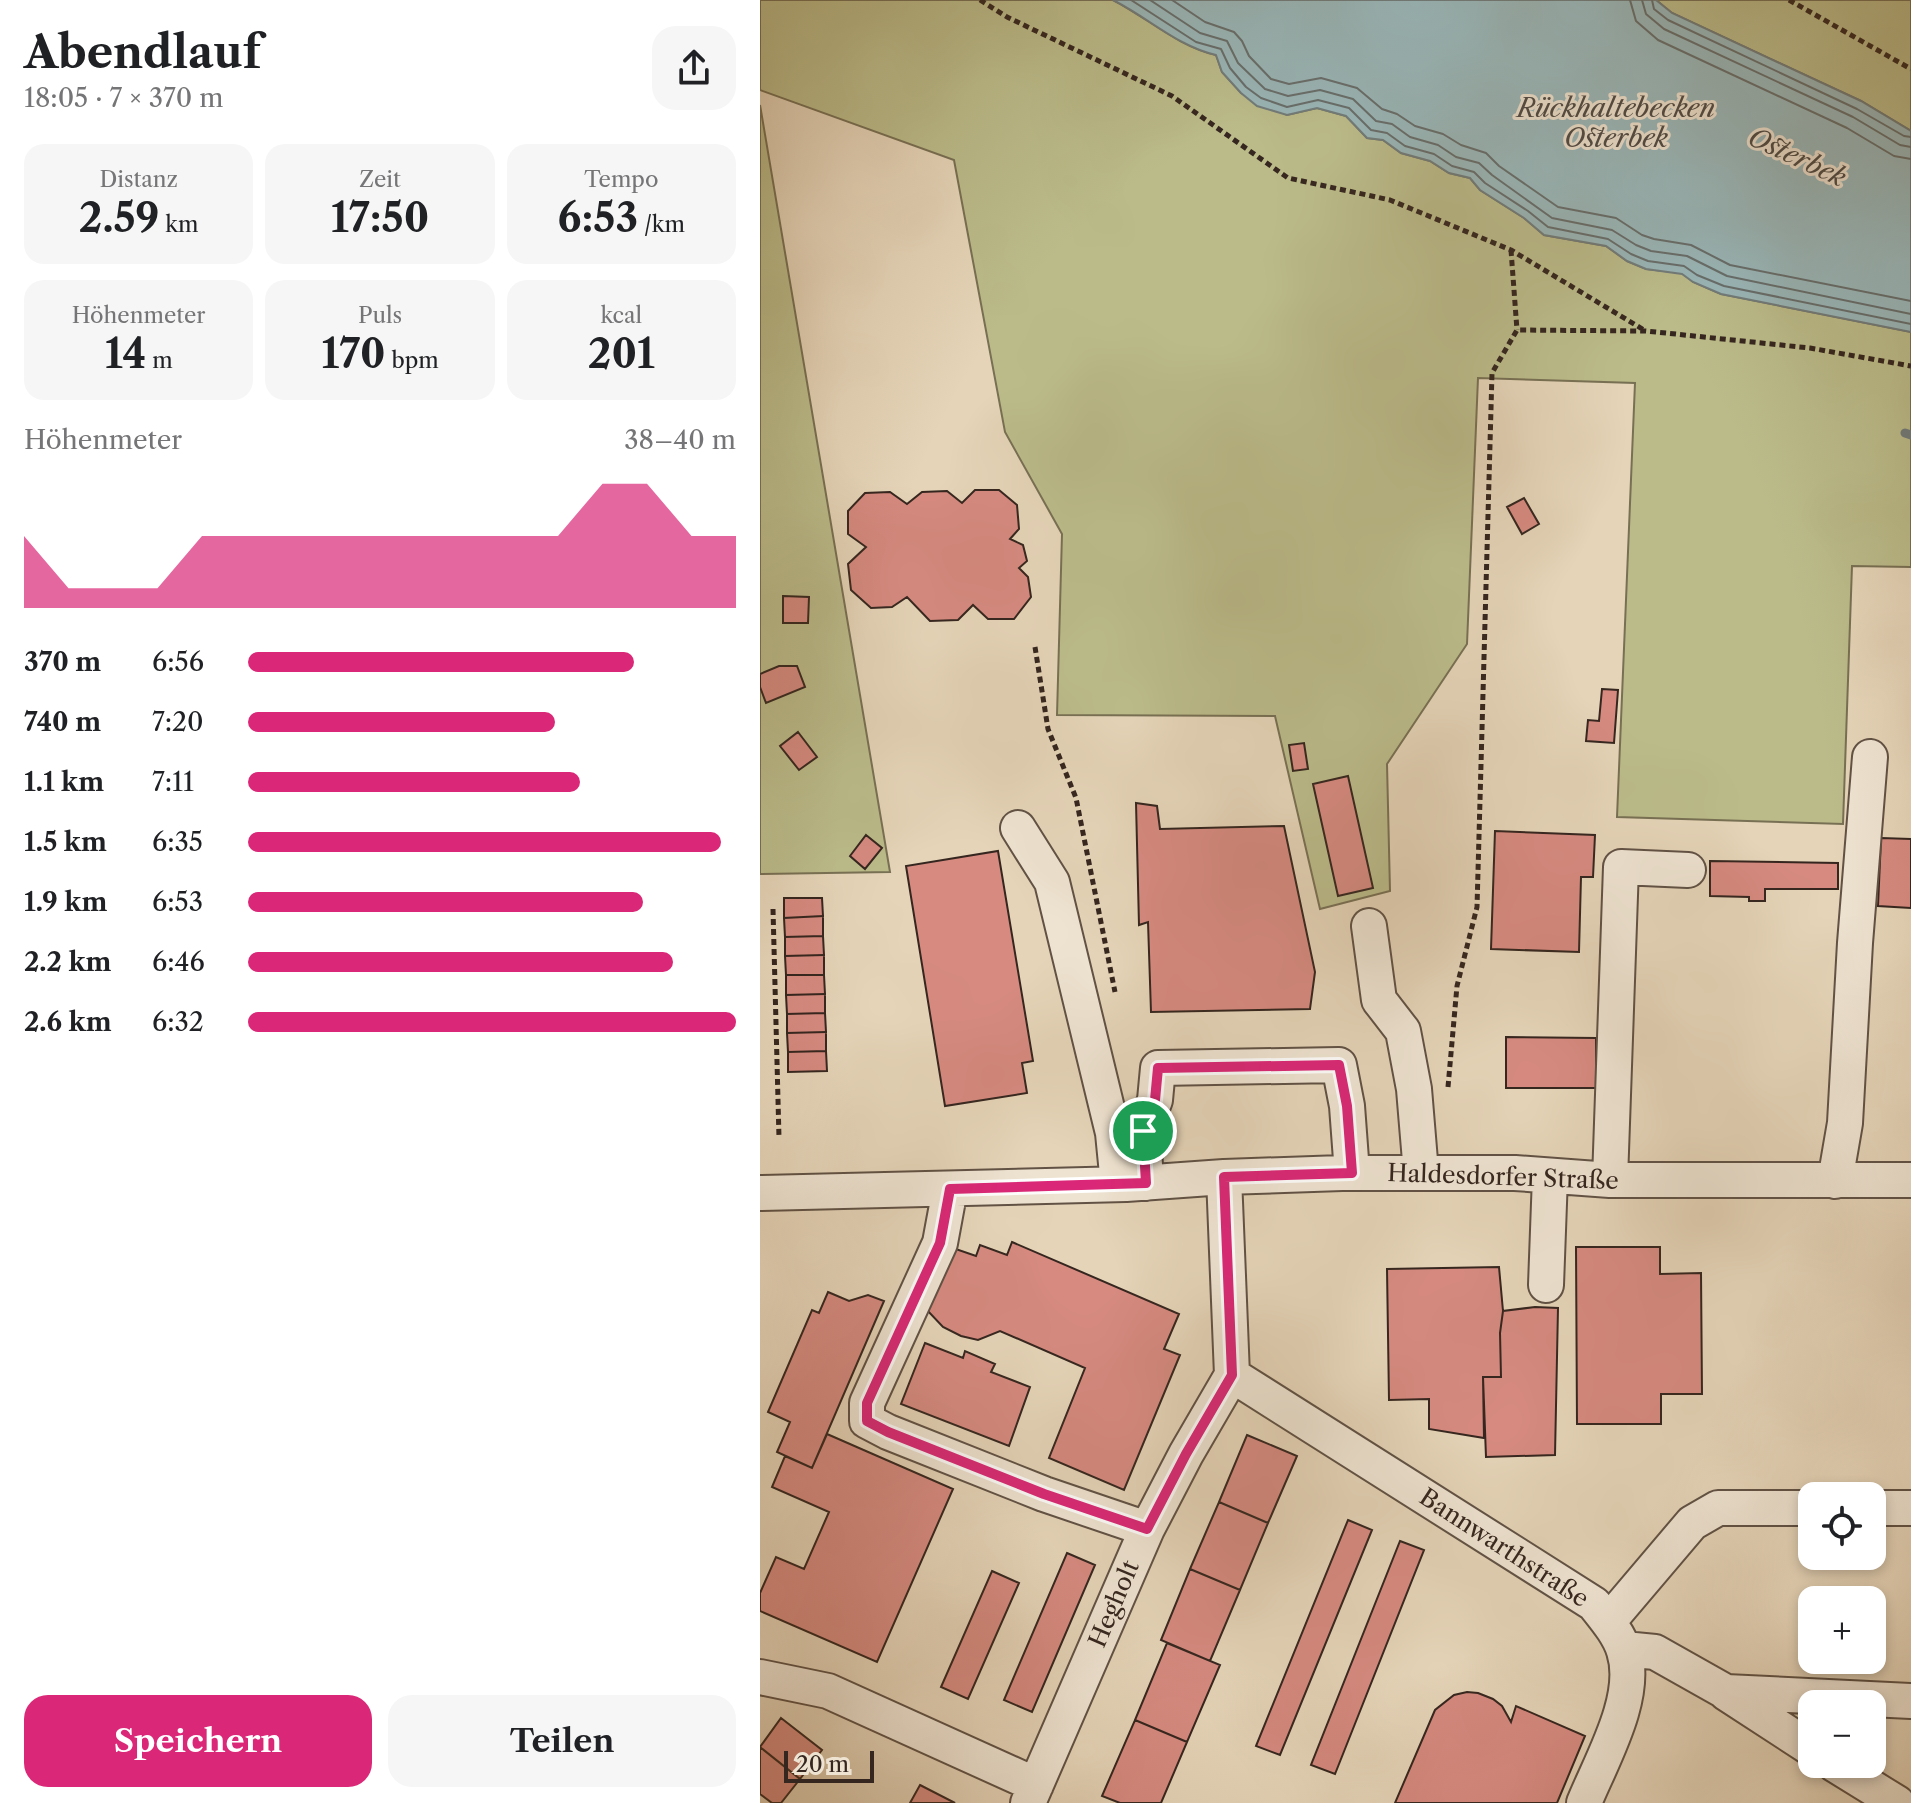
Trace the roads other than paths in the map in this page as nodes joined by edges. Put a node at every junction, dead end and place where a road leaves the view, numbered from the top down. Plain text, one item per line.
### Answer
1 (1870, 757) dead end
2 (1018, 828) dead end
3 (1688, 870) dead end
4 (1369, 926) dead end
5 (1352, 1173) junction
6 (1421, 1173) junction
7 (1550, 1176) junction
8 (1224, 1177) junction
9 (1610, 1180) junction
10 (1911, 1180) edge
11 (1835, 1181) junction
12 (1132, 1184) junction
13 (950, 1189) junction
14 (760, 1193) edge
15 (1546, 1285) dead end
16 (1232, 1375) junction
17 (1798, 1508) edge
18 (1886, 1508) edge
19 (1911, 1508) edge
20 (1147, 1529) junction
21 (1616, 1635) junction
22 (760, 1677) edge
23 (1726, 1692) junction
24 (1911, 1701) edge
25 (1798, 1740) edge
26 (1857, 1778) edge
27 (1032, 1794) edge
28 (1584, 1803) edge
29 (1897, 1803) edge

1 - 11 street
2 - 12 street
3 - 9 street
4 - 6 street
5 - 6 street, Haldesdorfer Straße
5 - 8 street, Haldesdorfer Straße
5 - 12 street
6 - 7 street, Haldesdorfer Straße
7 - 9 street, Haldesdorfer Straße
7 - 15 street
8 - 12 street, Haldesdorfer Straße
8 - 16 street
9 - 11 street, Haldesdorfer Straße
10 - 11 street, Haldesdorfer Straße
12 - 13 street, Haldesdorfer Straße
13 - 14 street, Haldesdorfer Straße
13 - 20 street
16 - 20 street, Hegholt
16 - 21 street, Bannwarthstraße
17 - 21 street
18 - 19 street
20 - 27 street, Hegholt
21 - 23 street
21 - 28 street
22 - 27 street
23 - 24 street
23 - 25 street
26 - 29 street

